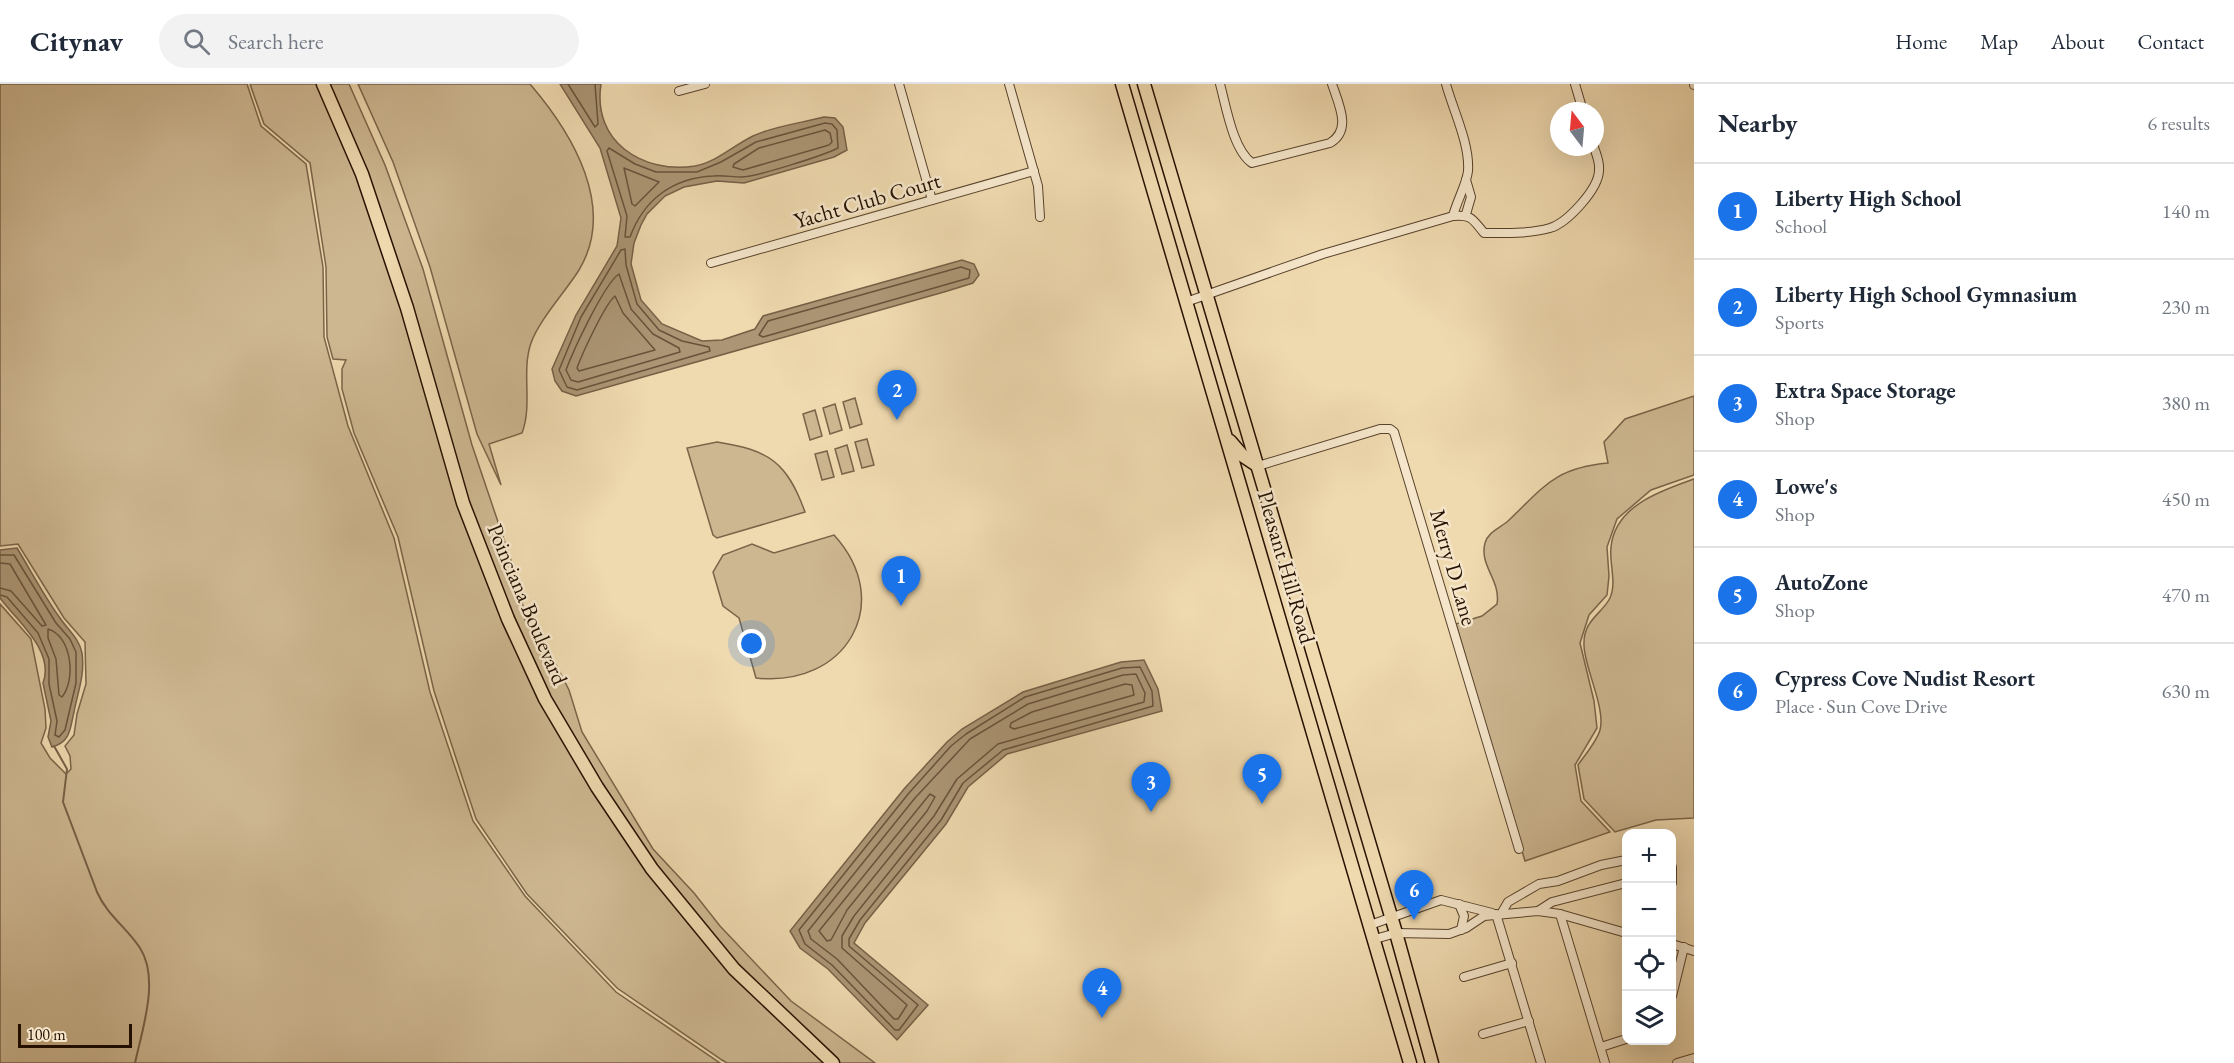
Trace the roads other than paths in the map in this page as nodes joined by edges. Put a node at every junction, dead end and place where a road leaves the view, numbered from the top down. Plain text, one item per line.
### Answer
1 (323, 84) edge
2 (705, 84) edge
3 (899, 84) edge
4 (1009, 84) edge
5 (1122, 84) edge
6 (1144, 84) edge
7 (1220, 84) edge
8 (1332, 84) edge
9 (1446, 84) edge
10 (1575, 84) edge
11 (680, 91) dead end
12 (1580, 102) edge
13 (1596, 156) edge
14 (1034, 171) junction
15 (1466, 180) junction
16 (932, 200) junction
17 (1466, 214) junction
18 (1453, 216) junction
19 (1040, 217) dead end
20 (711, 263) dead end
21 (1207, 296) junction
22 (1186, 302) junction
23 (1226, 436) junction
24 (1257, 466) junction
25 (1519, 849) dead end
26 (1622, 861) edge
27 (1622, 884) edge
28 (1459, 904) junction
29 (1538, 912) junction
30 (1499, 914) junction
31 (1560, 914) junction
32 (1391, 916) junction
33 (1370, 925) junction
34 (1461, 930) junction
35 (1622, 932) edge
36 (1396, 933) junction
37 (1375, 939) junction
38 (1676, 945) edge
39 (1684, 947) junction
40 (1694, 951) edge
41 (1512, 963) junction
42 (1464, 977) dead end
43 (1672, 991) edge
44 (1529, 1021) junction
45 (1482, 1034) dead end
46 (1622, 1041) edge
47 (1601, 1047) junction
48 (1694, 1058) edge
49 (833, 1063) edge
50 (1410, 1063) edge
51 (1432, 1063) edge
52 (1541, 1063) edge
53 (1605, 1063) edge
54 (1677, 1063) edge

1 - 49 main road, Poinciana Boulevard
2 - 11 street
3 - 16 street
4 - 14 street
5 - 22 main road, Pleasant Hill Road
6 - 21 main road, Pleasant Hill Road
7 - 8 street
9 - 15 street
10 - 12 street
13 - 17 street
14 - 16 street, Yacht Club Court
14 - 19 street
15 - 17 street
15 - 18 street
16 - 20 street, Yacht Club Court
17 - 18 street
18 - 21 street
21 - 22 street
21 - 24 main road, Pleasant Hill Road
22 - 23 main road, Pleasant Hill Road
23 - 24 main road
23 - 33 main road, Pleasant Hill Road
24 - 25 street, Merry D Lane
24 - 32 main road, Pleasant Hill Road
26 - 30 street
27 - 29 street
28 - 30 street
28 - 32 street
28 - 34 street
29 - 30 street
29 - 31 street
30 - 34 street
30 - 41 street
31 - 35 street
31 - 47 street
32 - 33 street
32 - 36 main road, Pleasant Hill Road
33 - 37 main road, Pleasant Hill Road
34 - 36 street
36 - 37 street
36 - 51 main road, Pleasant Hill Road
37 - 50 main road, Pleasant Hill Road
38 - 39 street
39 - 40 street
39 - 43 street
41 - 42 street
41 - 44 street
44 - 45 street
44 - 52 street
46 - 47 street
47 - 53 street
48 - 54 street

